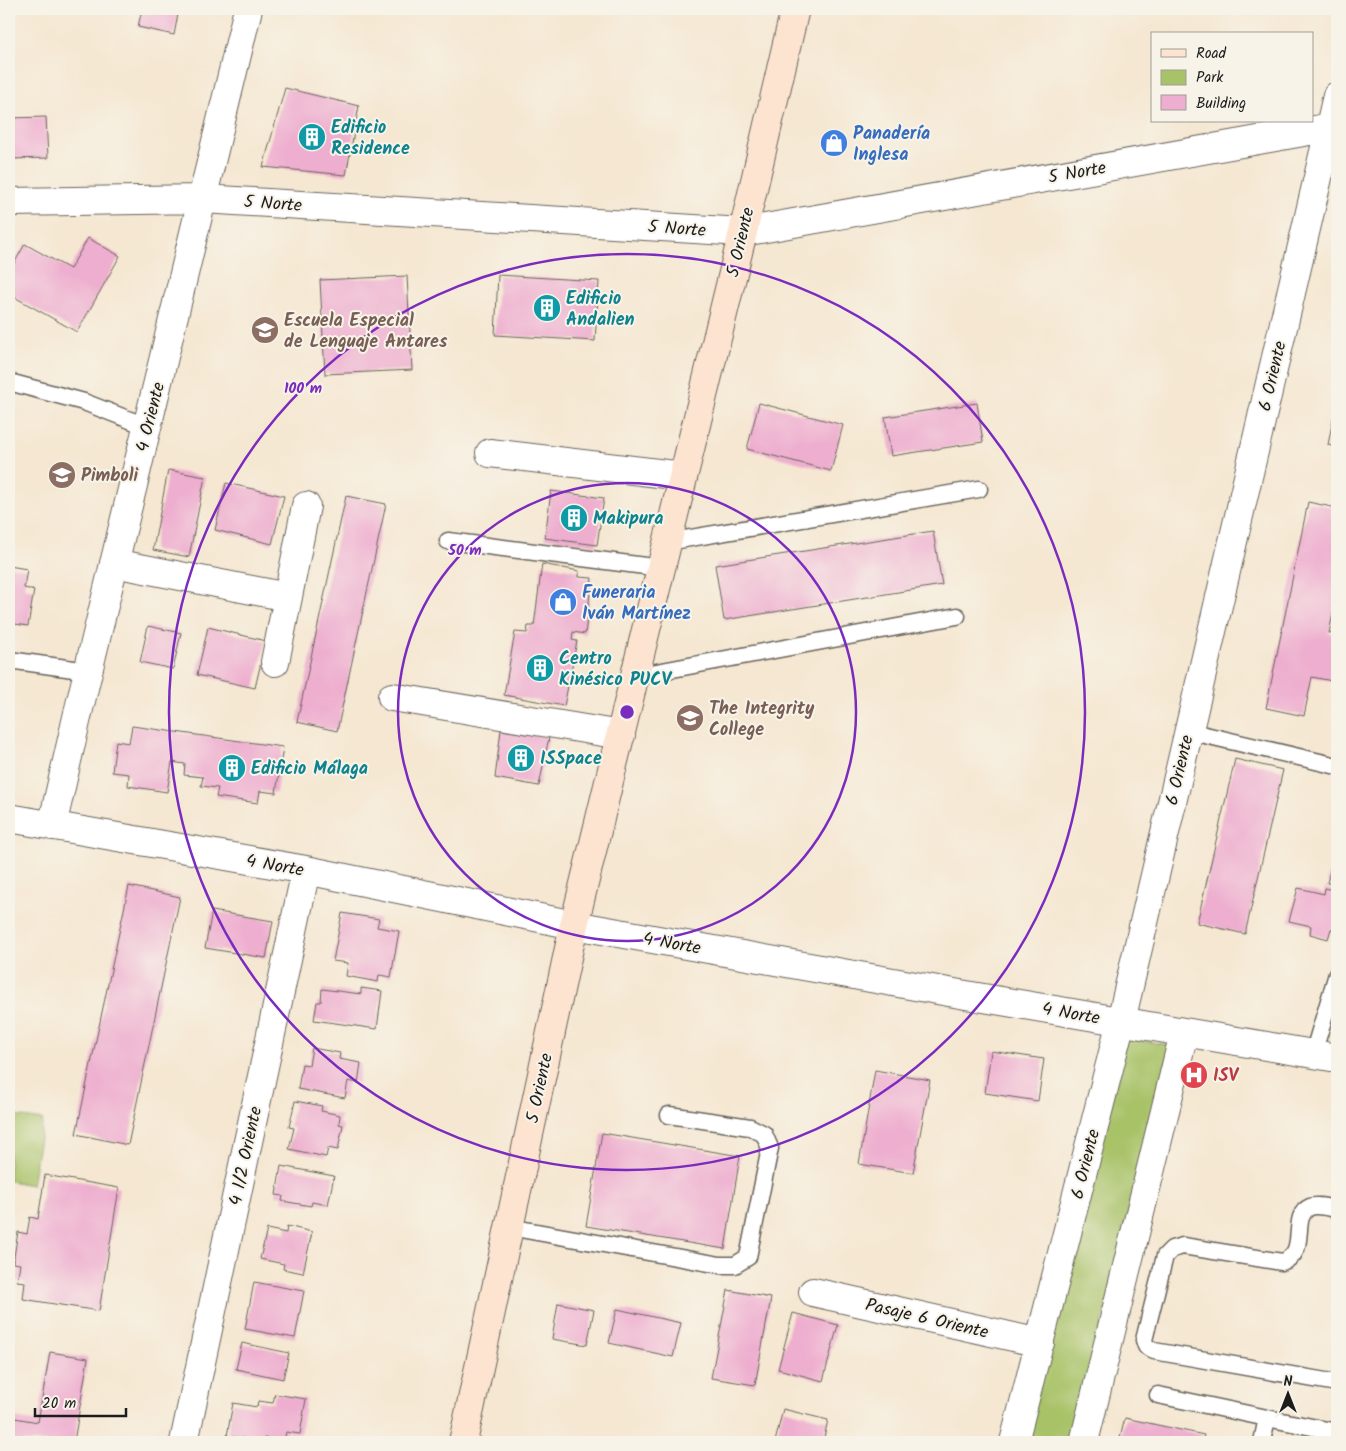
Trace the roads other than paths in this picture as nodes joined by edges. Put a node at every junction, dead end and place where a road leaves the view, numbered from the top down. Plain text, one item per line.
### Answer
1 (248, 9) edge
2 (795, 9) edge
3 (1337, 96) edge
4 (1334, 126) edge
5 (203, 199) junction
6 (9, 202) edge
7 (743, 232) junction
8 (10, 381) edge
9 (148, 427) junction
10 (490, 452) dead end
11 (684, 476) junction
12 (979, 489) dead end
13 (306, 506) dead end
14 (448, 542) dead end
15 (664, 555) junction
16 (114, 563) junction
17 (288, 597) junction
18 (957, 616) dead end
19 (9, 660) edge
20 (275, 662) dead end
21 (88, 671) junction
22 (635, 676) junction
23 (392, 697) dead end
24 (1188, 731) junction
25 (620, 735) junction
26 (1337, 766) edge
27 (9, 818) edge
28 (52, 826) junction
29 (306, 870) junction
30 (574, 925) junction
31 (1337, 974) edge
32 (1121, 1021) junction
33 (1184, 1032) junction
34 (1325, 1056) edge
35 (669, 1115) dead end
36 (1337, 1209) edge
37 (509, 1227) junction
38 (813, 1292) dead end
39 (1040, 1343) junction
40 (1337, 1383) edge
41 (1158, 1396) dead end
42 (1267, 1418) junction
43 (1337, 1432) edge
44 (184, 1442) edge
45 (463, 1442) edge
46 (1014, 1442) edge
47 (1084, 1442) edge
48 (1262, 1442) edge

1 - 5 street, 4 Oriente
2 - 7 main road, 5 Oriente
3 - 4 street, 6 Oriente
4 - 7 street, 5 Norte
4 - 24 street, 6 Oriente
5 - 6 street, 5 Norte
5 - 7 street, 5 Norte
5 - 9 street, 4 Oriente
7 - 11 main road, 5 Oriente
8 - 9 lane
9 - 16 street, 4 Oriente
10 - 11 street
11 - 15 main road, 5 Oriente
12 - 15 lane
13 - 17 street
14 - 15 lane
15 - 22 main road, 5 Oriente
16 - 17 street
16 - 21 street, 4 Oriente
17 - 20 street
18 - 22 lane
19 - 21 lane
21 - 28 street, 4 Oriente
22 - 25 main road, 5 Oriente
23 - 25 street
24 - 26 lane
24 - 32 street, 6 Oriente
25 - 30 main road, 5 Oriente
27 - 28 street, 4 Norte
28 - 29 street, 4 Norte
29 - 30 street, 4 Norte
29 - 44 street, 4 1/2 Oriente
30 - 32 street, 4 Norte
30 - 37 main road, 5 Oriente
31 - 34 lane
32 - 33 street, 4 Norte
32 - 39 street, 6 Oriente
33 - 34 street, 4 Norte
33 - 47 street
35 - 37 lane
36 - 40 lane
37 - 45 main road, 5 Oriente
38 - 39 street, Pasaje 6 Oriente
39 - 46 street, 6 Oriente
41 - 42 lane
42 - 43 lane
42 - 48 lane

